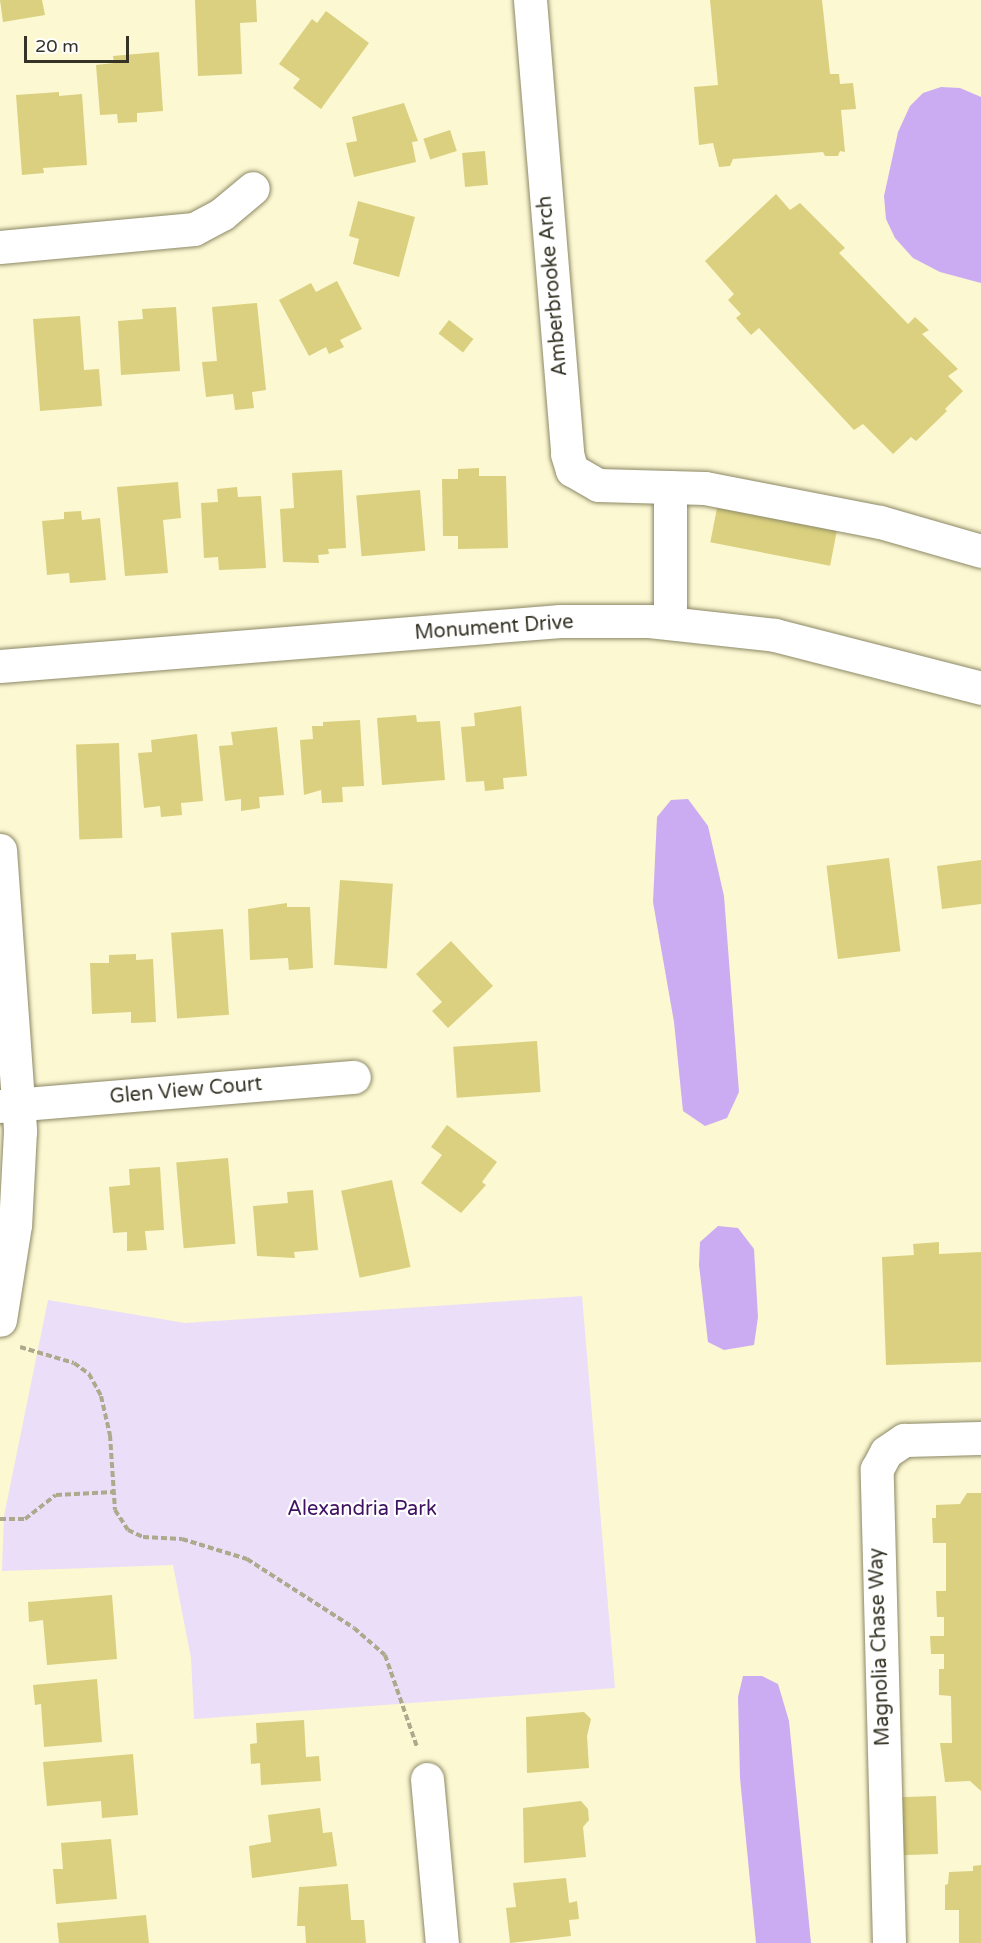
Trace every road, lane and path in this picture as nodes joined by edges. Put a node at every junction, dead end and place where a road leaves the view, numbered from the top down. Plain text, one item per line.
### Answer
1 (530, 0) edge
2 (253, 188) dead end
3 (0, 248) edge
4 (670, 487) junction
5 (981, 551) edge
6 (670, 622) junction
7 (0, 666) edge
8 (981, 688) edge
9 (0, 850) edge
10 (354, 1077) dead end
11 (9, 1105) edge
12 (5, 1333) edge
13 (981, 1438) edge
14 (114, 1491) junction
15 (0, 1519) edge
16 (427, 1779) joint
17 (442, 1943) edge
18 (889, 1943) edge

1 - 4 street, Amberbrooke Arch
2 - 3 street
4 - 5 street, Amberbrooke Arch
4 - 6 street
6 - 7 street, Monument Drive
6 - 8 street, Monument Drive
9 - 11 street
10 - 11 street, Glen View Court
11 - 12 street
12 - 14 path
13 - 18 street, Magnolia Chase Way
14 - 15 path
14 - 16 path
16 - 17 street

